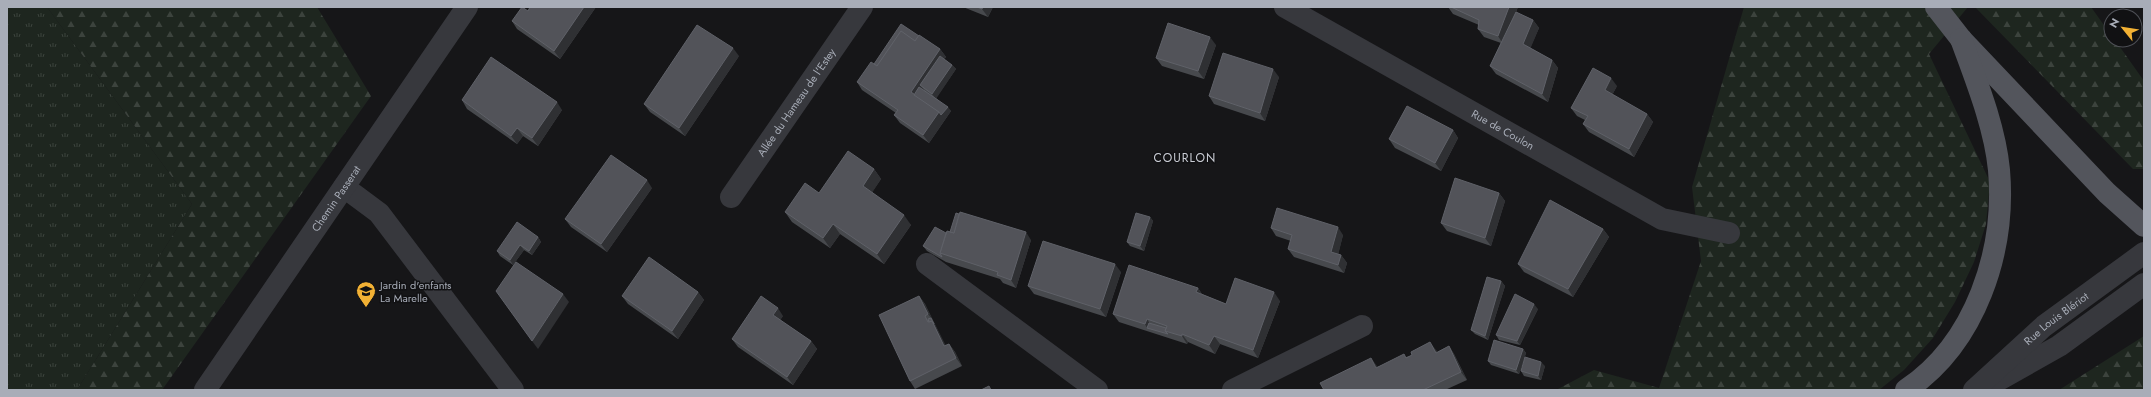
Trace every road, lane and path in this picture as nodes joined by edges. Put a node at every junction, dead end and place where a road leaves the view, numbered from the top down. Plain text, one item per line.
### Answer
1 (467, 7) edge
2 (862, 7) edge
3 (1285, 7) edge
4 (1936, 7) edge
5 (1961, 39) junction
6 (344, 187) junction
7 (731, 197) dead end
8 (2144, 226) edge
9 (1729, 233) dead end
10 (2144, 253) edge
11 (927, 264) dead end
12 (2144, 284) edge
13 (1362, 326) dead end
14 (205, 390) edge
15 (513, 390) edge
16 (1098, 390) edge
17 (1233, 390) edge
18 (1906, 390) edge
19 (1974, 390) edge
20 (1981, 390) edge

1 - 6 street, Chemin Passerat
2 - 7 street, Allée du Hameau de l'Estey
3 - 9 street, Rue de Coulon
4 - 5 main road
5 - 8 main road
5 - 18 main road
6 - 14 street, Chemin Passerat
6 - 15 street
10 - 19 street, Rue Louis Blériot
11 - 16 street
12 - 20 street, Rue Louis Blériot
13 - 17 street

